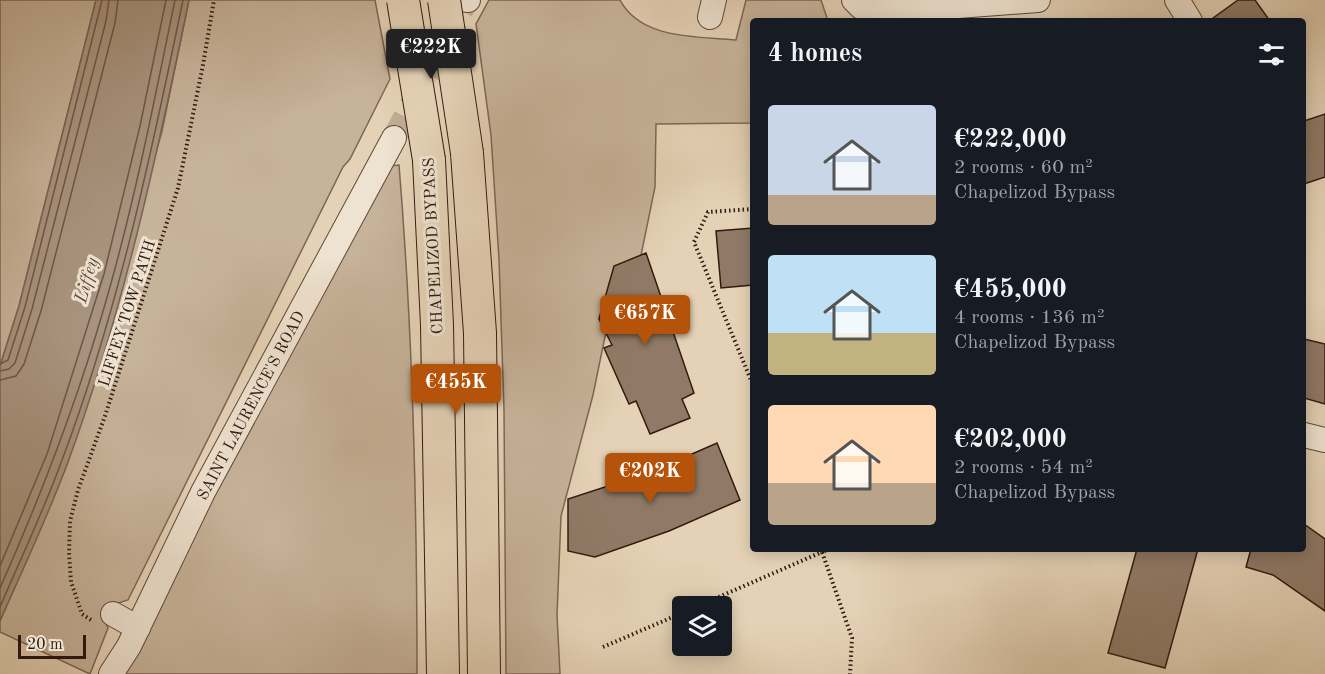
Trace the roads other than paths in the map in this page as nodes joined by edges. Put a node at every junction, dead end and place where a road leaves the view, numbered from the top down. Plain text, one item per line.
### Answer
1 (403, 0) edge
2 (444, 0) edge
3 (854, 0) edge
4 (1031, 0) edge
5 (1177, 0) edge
6 (969, 3) edge
7 (918, 15) edge
8 (1188, 18) edge
9 (394, 138) tunnel mouth
10 (1306, 435) edge
11 (1325, 440) edge
12 (104, 619) road end
13 (138, 628) junction
14 (111, 674) edge
15 (443, 674) edge
16 (484, 674) edge

1 - 15 main road, CHAPELIZOD BYPASS, bridge
2 - 16 main road, bridge
3 - 7 street
4 - 6 street
5 - 8 street
6 - 7 street
9 - 13 street, SAINT LAURENCE'S ROAD
10 - 11 street
12 - 13 street
13 - 14 street, SAINT LAURENCE'S ROAD

